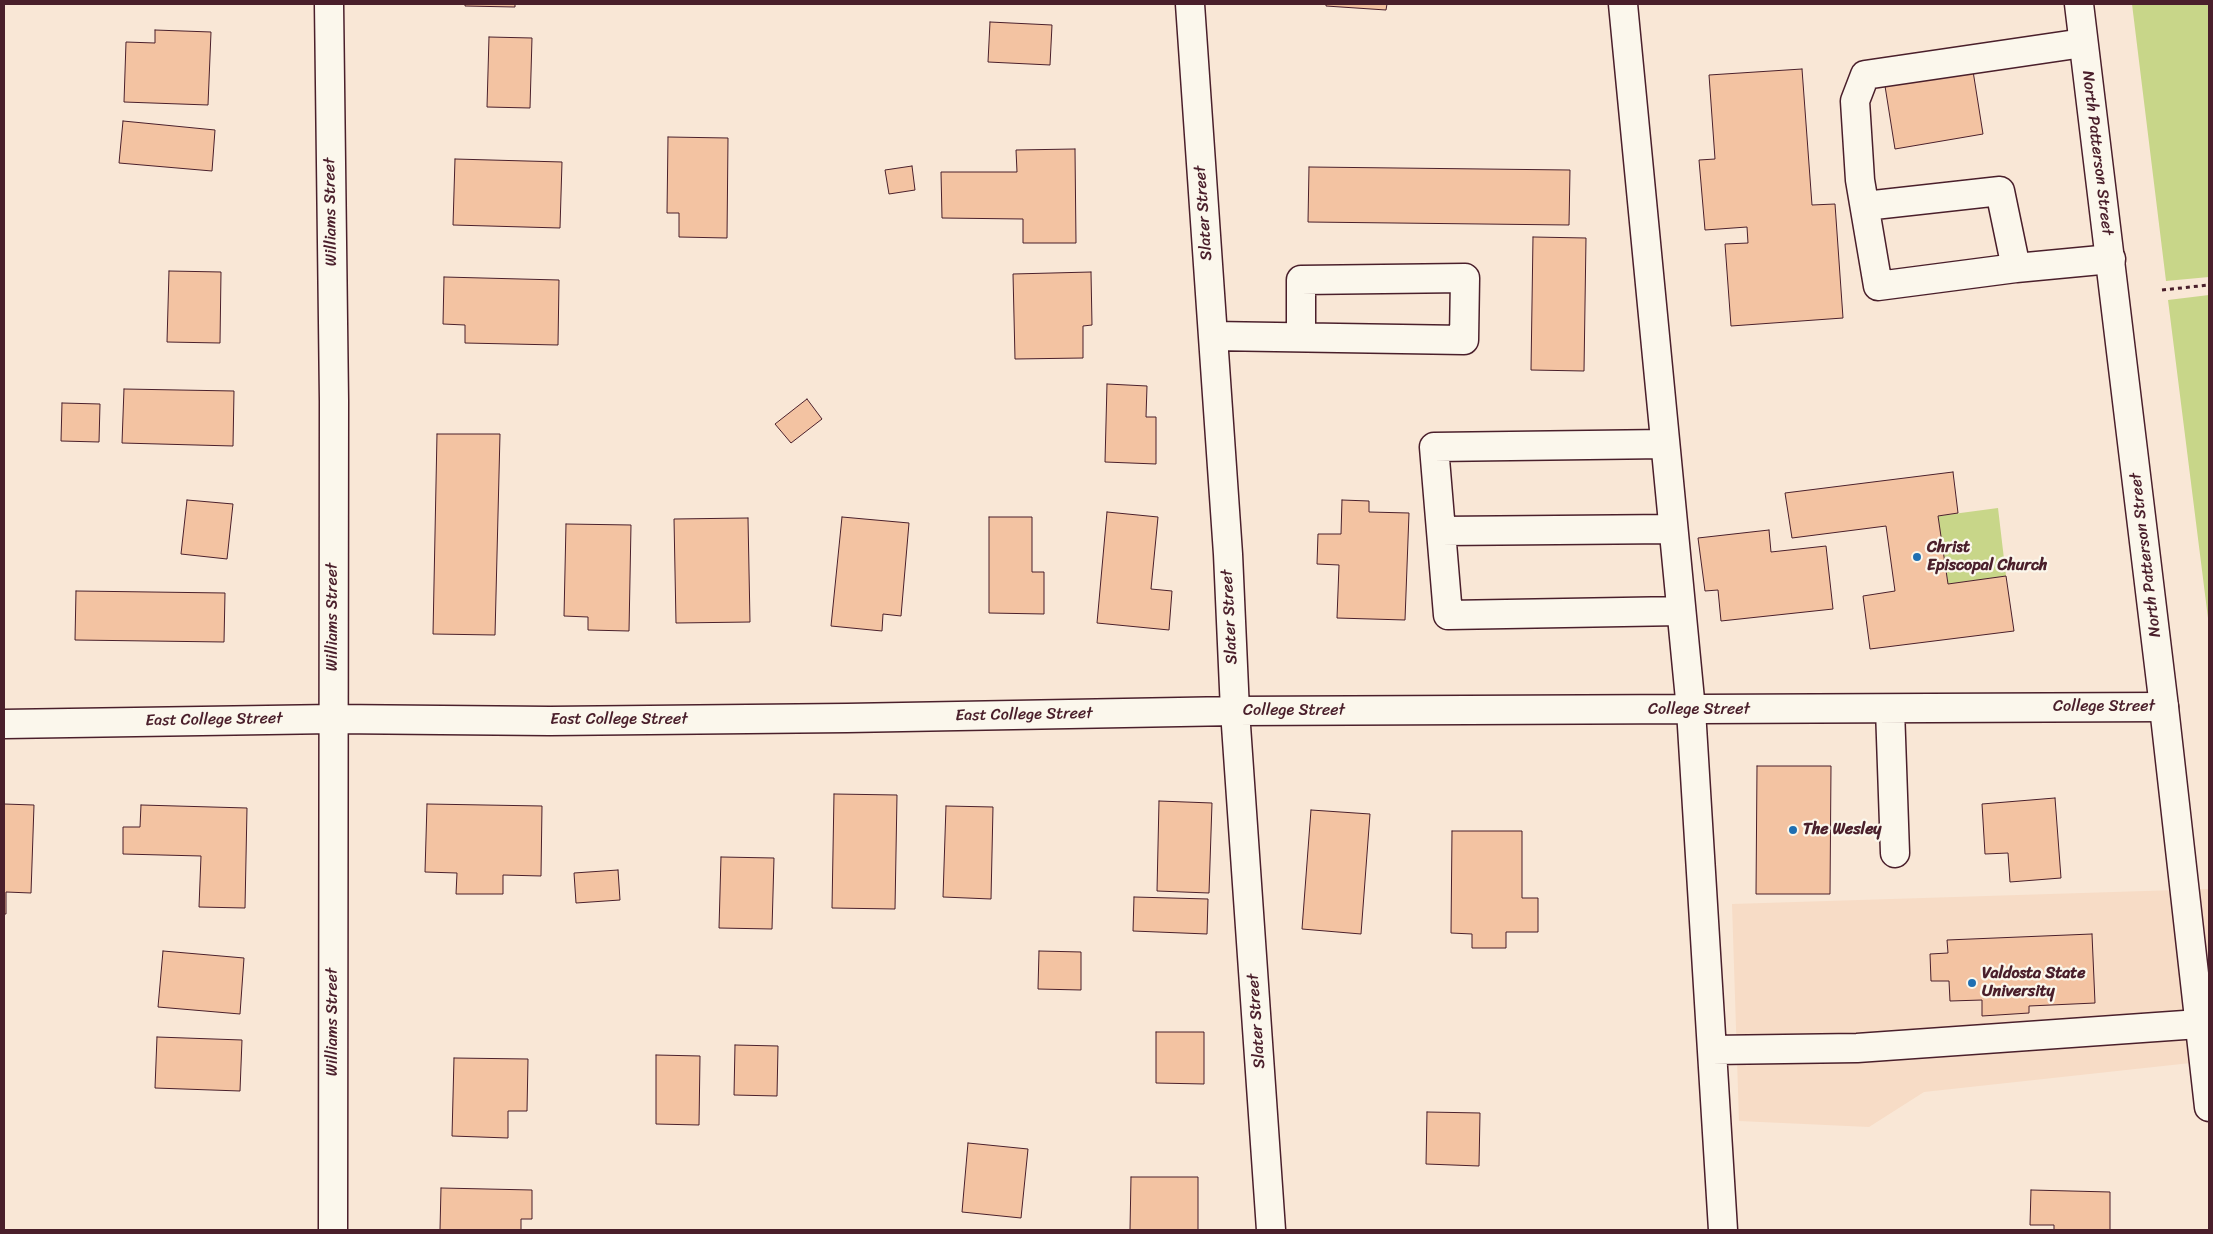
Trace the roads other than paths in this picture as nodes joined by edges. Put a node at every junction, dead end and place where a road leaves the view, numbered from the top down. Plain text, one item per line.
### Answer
1 (329, 4) edge
2 (1190, 4) edge
3 (1623, 4) edge
4 (2078, 4) edge
5 (2084, 43) junction
6 (1865, 206) junction
7 (2111, 259) junction
8 (2016, 268) junction
9 (1213, 336) junction
10 (1301, 337) junction
11 (1665, 444) junction
12 (1673, 529) junction
13 (1441, 531) junction
14 (1681, 611) junction
15 (2164, 707) junction
16 (1890, 709) junction
17 (1691, 710) junction
18 (1235, 711) junction
19 (333, 718) junction
20 (4, 724) edge
21 (1895, 853) dead end
22 (2200, 1024) junction
23 (1712, 1050) junction
24 (2209, 1107) edge
25 (333, 1230) edge
26 (1271, 1230) edge
27 (1723, 1230) edge

1 - 19 street, Williams Street
2 - 9 street, Slater Street
3 - 11 street
4 - 5 street, North Patterson Street
5 - 6 street
5 - 7 street, North Patterson Street
6 - 8 street
6 - 8 street
7 - 8 street
7 - 15 street, North Patterson Street
9 - 10 street
9 - 18 street, Slater Street
10 - 10 street
11 - 12 street
11 - 13 street
12 - 13 street
12 - 14 street
13 - 14 street
14 - 17 street
15 - 16 street, College Street
15 - 22 street, North Patterson Street
16 - 17 street, College Street
16 - 21 street
17 - 18 street, College Street
17 - 23 street
18 - 19 street, East College Street
18 - 26 street, Slater Street
19 - 20 street, East College Street
19 - 25 street, Williams Street
22 - 23 street
22 - 24 street, North Patterson Street
23 - 27 street

